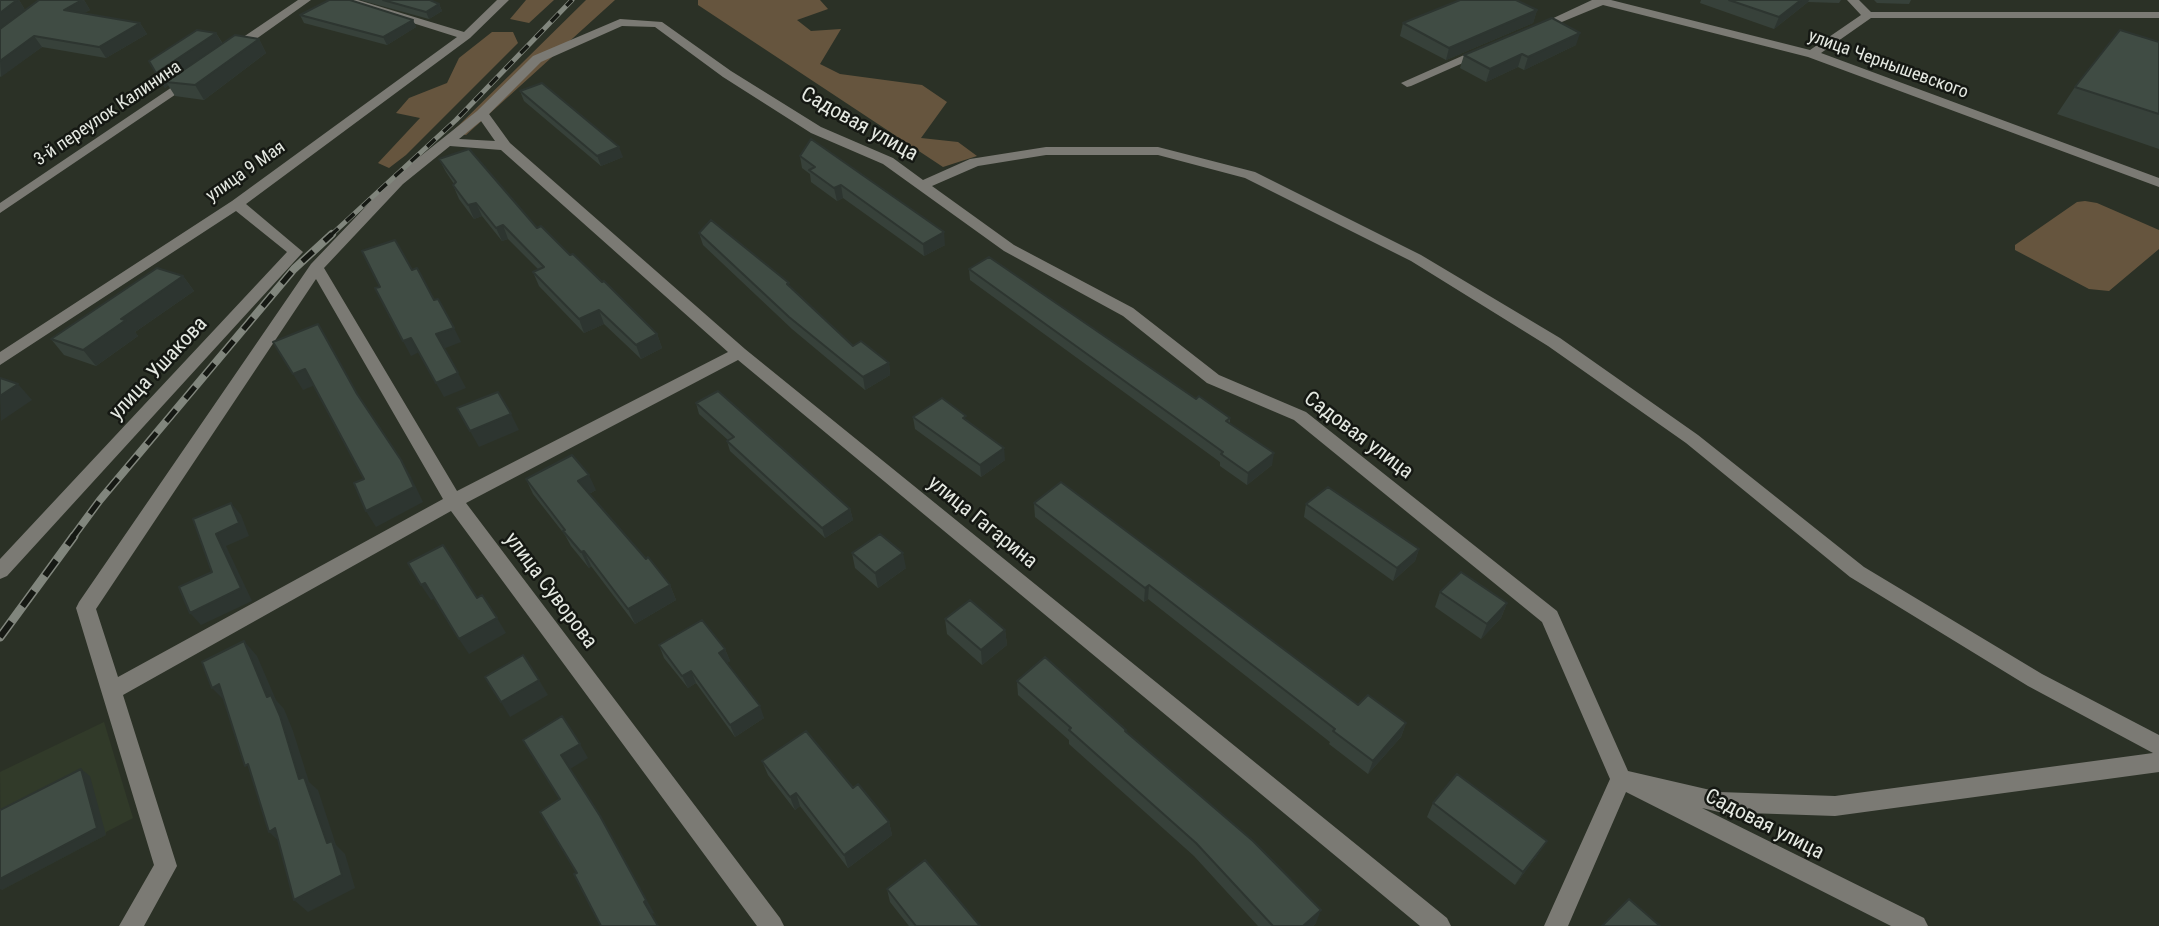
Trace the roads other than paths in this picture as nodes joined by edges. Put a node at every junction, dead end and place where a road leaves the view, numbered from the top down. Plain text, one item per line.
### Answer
1 (306, 0) edge
2 (346, 0) edge
3 (503, 0) edge
4 (1853, 0) edge
5 (2054, 0) edge
6 (1599, 1) edge
7 (1868, 15) junction
8 (2075, 15) junction
9 (2159, 15) edge
10 (1527, 32) edge
11 (466, 36) junction
12 (1491, 48) edge
13 (1812, 54) junction
14 (1406, 83) dead end
15 (482, 114) junction
16 (446, 142) junction
17 (505, 146) junction
18 (2159, 183) edge
19 (921, 186) junction
20 (237, 204) junction
21 (0, 209) edge
22 (316, 267) junction
23 (739, 353) junction
24 (0, 359) edge
25 (454, 501) junction
26 (0, 571) edge
27 (113, 690) junction
28 (2159, 746) edge
29 (2159, 762) edge
30 (1621, 779) junction
31 (131, 926) edge
32 (772, 926) edge
33 (1438, 926) edge
34 (1556, 926) edge
35 (1916, 926) edge

1 - 21 street, 3-й переулок Калинина
2 - 11 street
3 - 11 street, улица 9 Мая
4 - 7 street
5 - 8 street
6 - 10 street
6 - 13 street, улица Чернышевского
7 - 8 street
7 - 13 street
8 - 9 street
11 - 20 street, улица 9 Мая
12 - 14 street
13 - 18 street, улица Чернышевского
15 - 16 street
15 - 17 street, улица Гагарина
15 - 19 street, Садовая улица
16 - 17 street
16 - 22 street
17 - 23 street, улица Гагарина
19 - 28 street
19 - 30 street, Садовая улица
20 - 24 street, улица 9 Мая
20 - 26 street, улица Ушакова
22 - 25 street, улица Суворова
22 - 27 street
23 - 25 street
23 - 33 street, улица Гагарина
25 - 27 street
25 - 32 street, улица Суворова
27 - 31 street
29 - 30 street
30 - 34 street
30 - 35 street, Садовая улица

